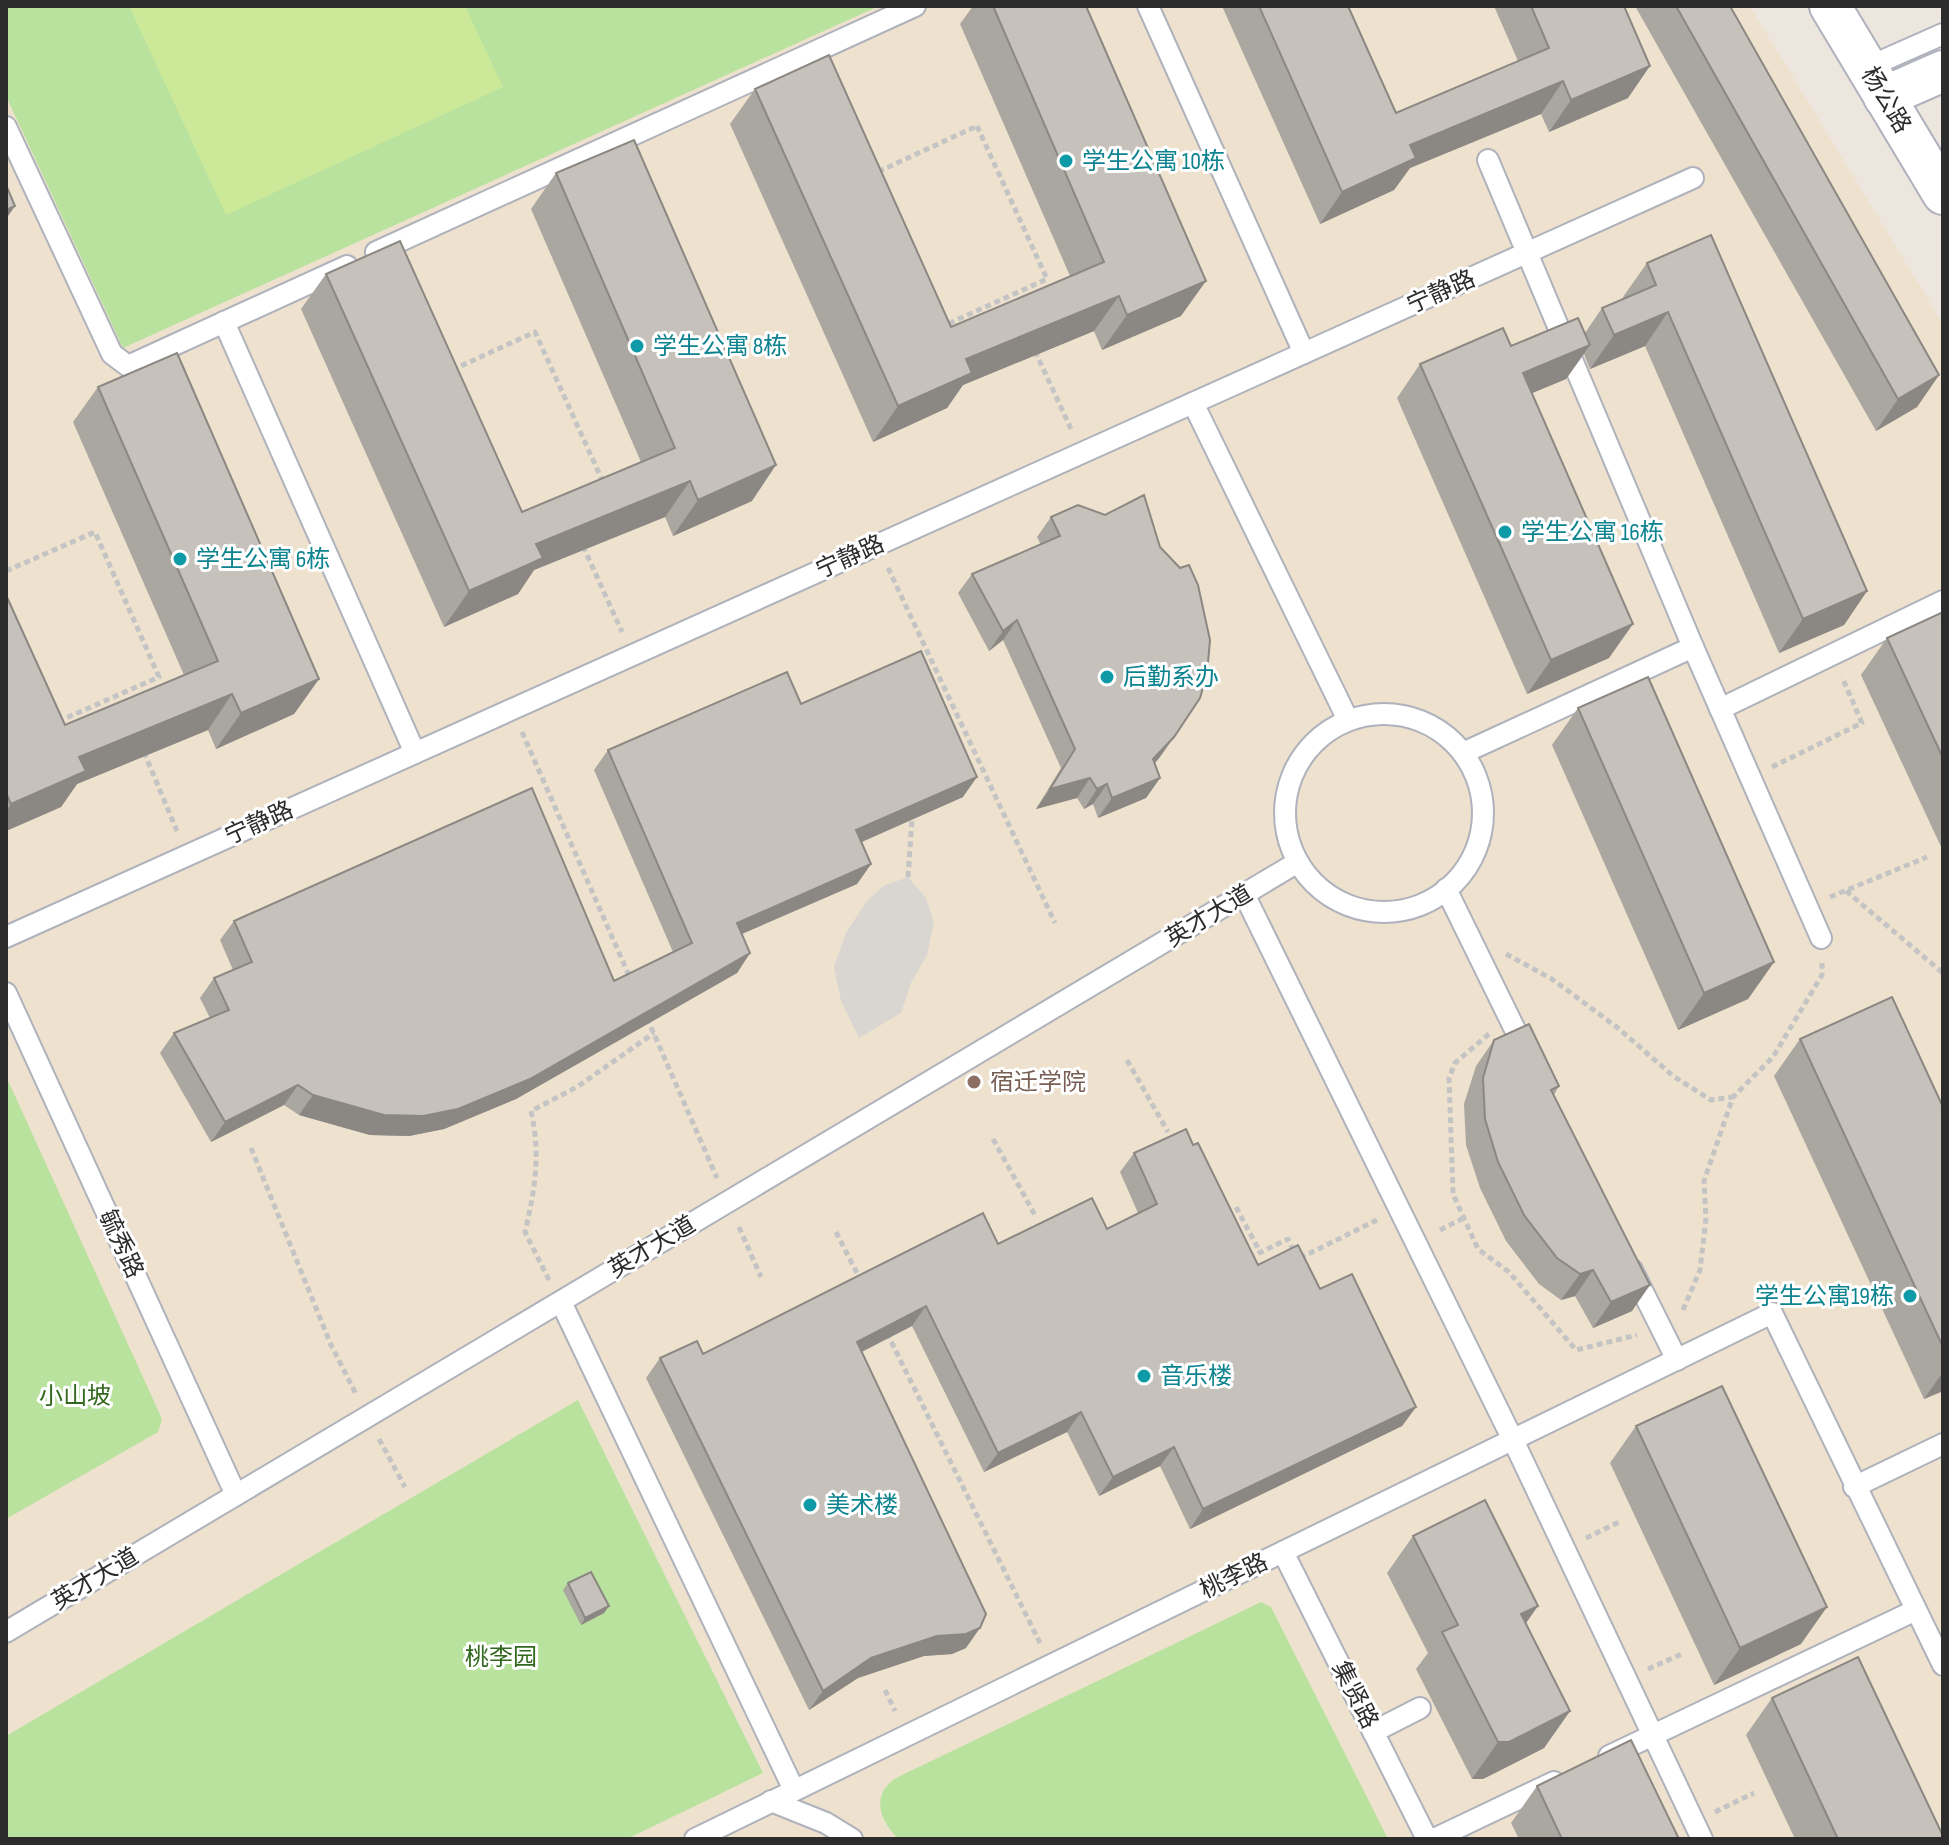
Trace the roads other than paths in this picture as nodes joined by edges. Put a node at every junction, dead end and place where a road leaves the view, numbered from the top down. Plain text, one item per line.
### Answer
1 (915, 6) edge
2 (1148, 6) edge
3 (1830, 6) edge
4 (1943, 34) edge
5 (1943, 71) edge
6 (1875, 82) junction
7 (6, 127) edge
8 (1488, 160) dead end
9 (1693, 178) dead end
10 (1943, 194) edge
11 (1527, 253) junction
12 (224, 322) junction
13 (1304, 353) junction
14 (1193, 403) junction
15 (1943, 601) edge
16 (1693, 647) junction
17 (1720, 709) junction
18 (1348, 720) junction
19 (415, 753) junction
20 (1463, 753) junction
21 (1298, 862) junction
22 (1446, 889) junction
23 (1244, 894) junction
24 (6, 937) edge
25 (1821, 938) road end
26 (6, 993) edge
27 (1537, 1074) edge
28 (1626, 1258) edge
29 (561, 1302) junction
30 (1677, 1360) junction
31 (1513, 1440) junction
32 (1943, 1444) edge
33 (1854, 1487) junction
34 (236, 1495) junction
35 (1283, 1552) junction
36 (1916, 1610) junction
37 (6, 1632) edge
38 (1943, 1665) edge
39 (1420, 1708) dead end
40 (1373, 1732) junction
41 (1652, 1735) junction
42 (794, 1790) junction
43 (771, 1801) junction
44 (1698, 1831) edge
45 (695, 1839) edge
46 (852, 1839) edge
47 (1427, 1839) edge
48 (1434, 1839) edge

1 - 12 lane
2 - 13 lane
3 - 6 street, 杨公路
4 - 6 lane
5 - 6 street
6 - 10 street, 杨公路
7 - 12 lane
8 - 11 lane
9 - 11 lane, 宁静路
11 - 13 lane, 宁静路
11 - 16 lane
12 - 19 lane
13 - 14 lane, 宁静路
14 - 18 lane
14 - 19 lane, 宁静路
15 - 17 lane
16 - 17 lane
16 - 20 lane
17 - 25 lane
18 - 20 lane
18 - 21 lane
19 - 24 lane, 宁静路
20 - 22 lane
21 - 22 lane
21 - 23 lane, 英才大道
22 - 27 lane
23 - 29 lane, 英才大道
23 - 31 lane
26 - 34 lane, 毓秀路
28 - 30 lane
29 - 34 lane, 英才大道
29 - 42 lane
30 - 31 lane, 桃李路
30 - 33 lane, 桃李路
31 - 35 lane, 桃李路
31 - 41 lane
32 - 33 lane
33 - 36 lane
34 - 37 lane, 英才大道
35 - 40 lane, 集贤路
35 - 42 lane, 桃李路
36 - 38 lane
36 - 41 lane
39 - 40 lane
40 - 47 lane, 集贤路
41 - 44 lane
41 - 48 lane
42 - 43 lane, 桃李路
43 - 45 lane, 桃李路
43 - 46 lane

